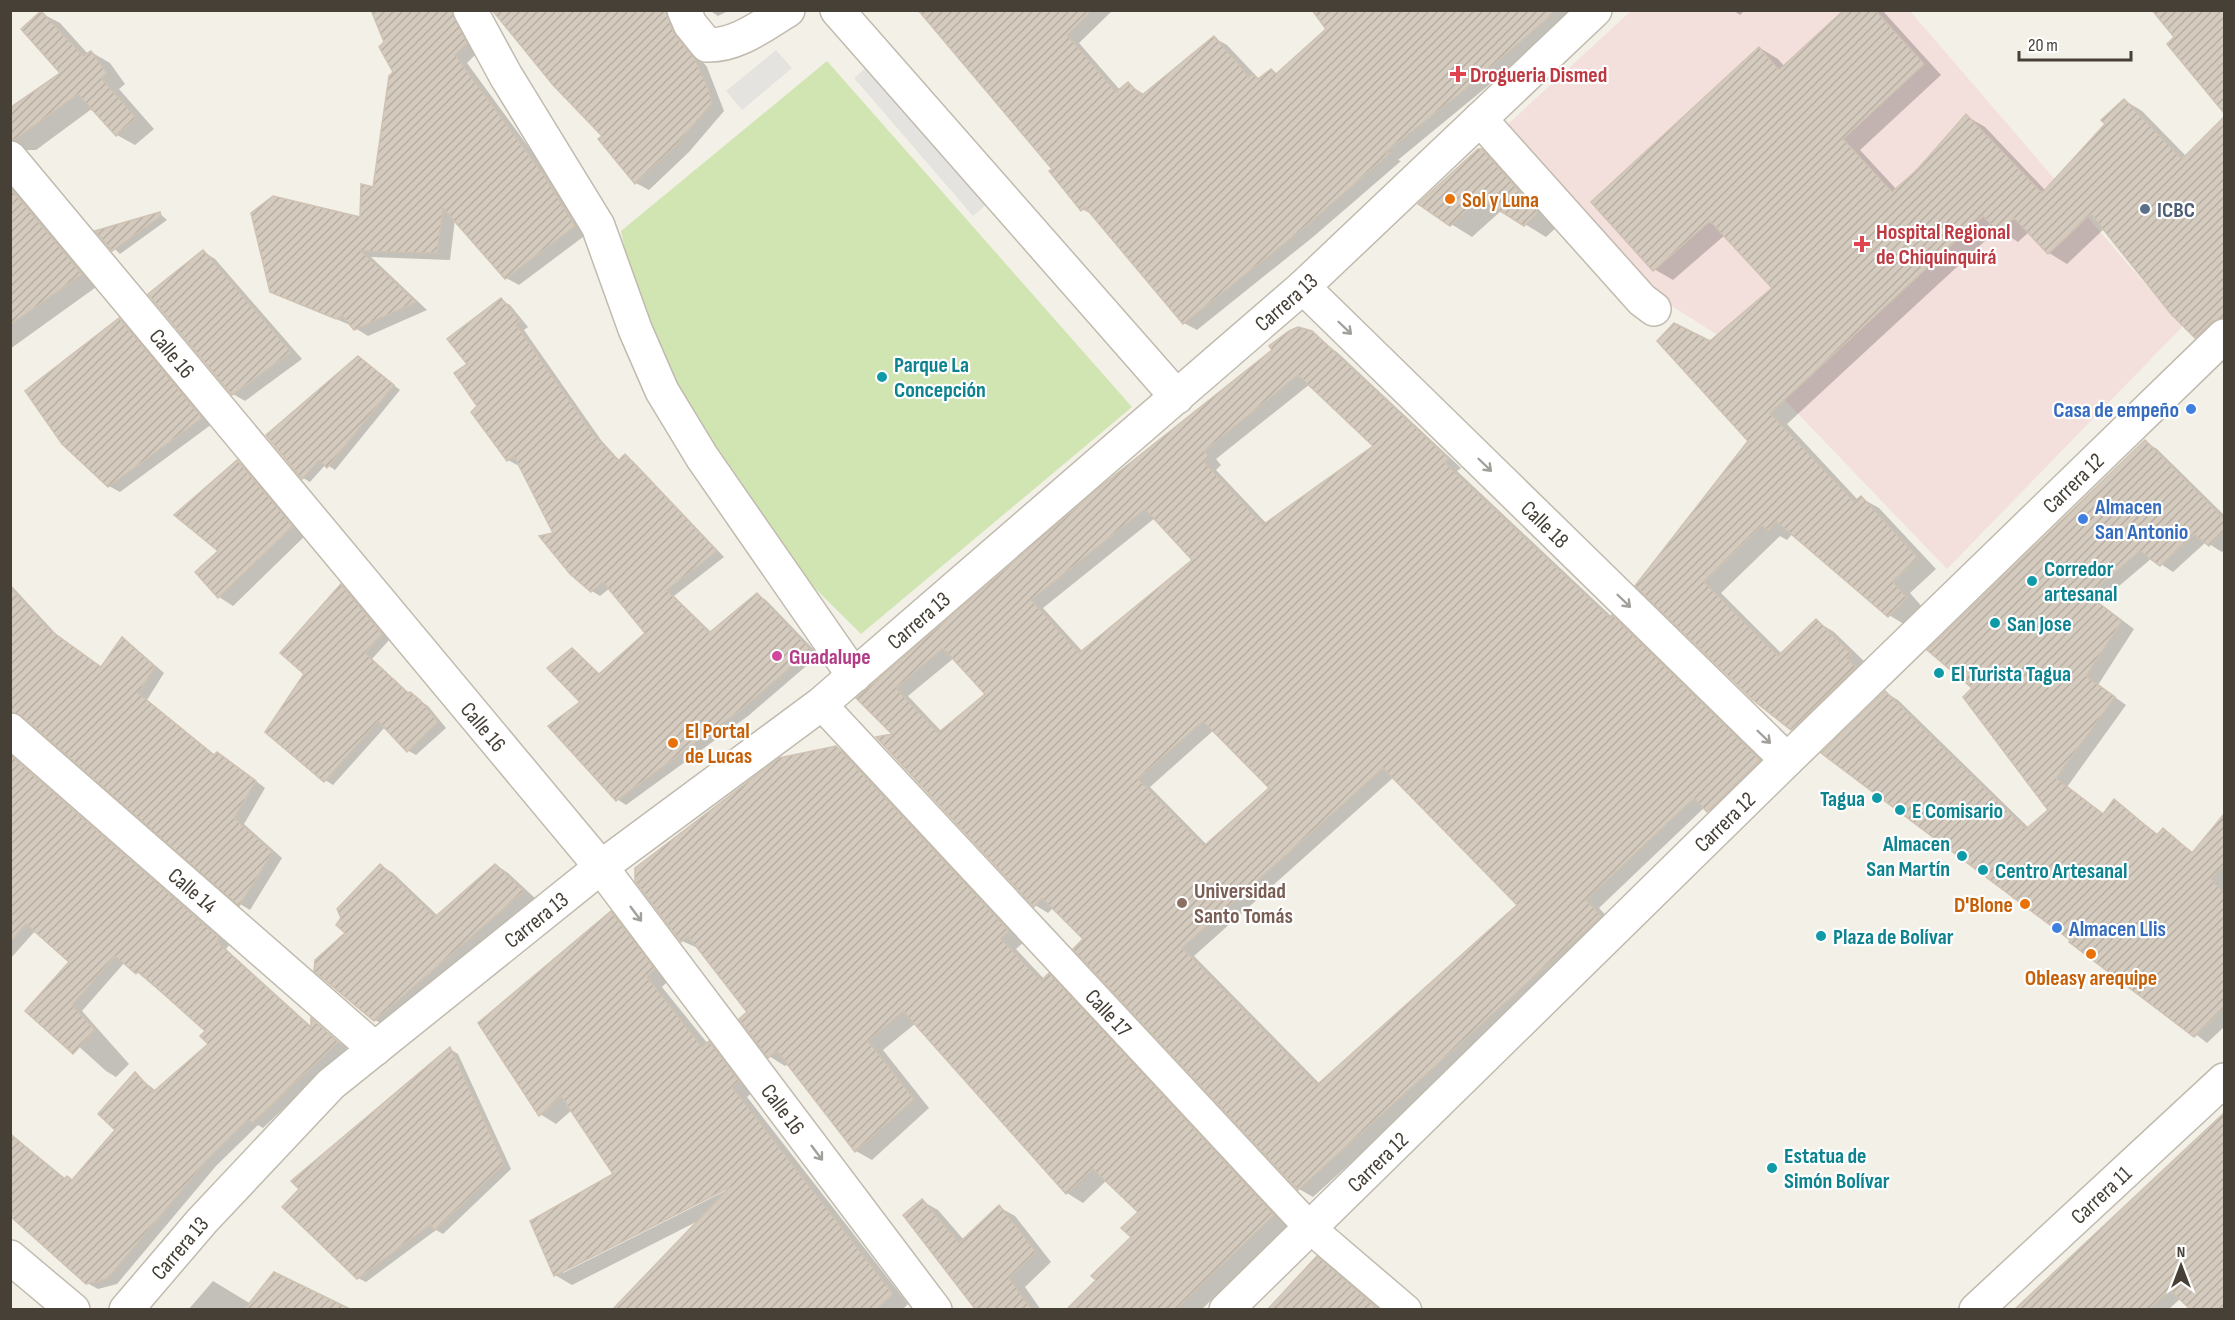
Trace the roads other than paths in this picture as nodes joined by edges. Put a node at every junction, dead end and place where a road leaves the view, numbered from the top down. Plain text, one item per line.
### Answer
1 (470, 10) edge
2 (684, 10) edge
3 (788, 10) edge
4 (837, 10) edge
5 (1595, 10) edge
6 (1480, 119) junction
7 (10, 158) edge
8 (1303, 287) junction
9 (1654, 309) dead end
10 (2224, 336) edge
11 (1177, 397) junction
12 (854, 676) junction
13 (821, 704) junction
14 (10, 730) edge
15 (1787, 760) junction
16 (601, 867) junction
17 (375, 1049) junction
18 (2223, 1085) edge
19 (1310, 1228) junction
20 (10, 1257) edge
21 (73, 1310) edge
22 (126, 1310) edge
23 (935, 1310) edge
24 (1226, 1310) edge
25 (1406, 1310) edge
26 (1976, 1310) edge

1 - 12 street
2 - 3 street
4 - 11 street
5 - 6 street, Carrera 13
6 - 8 street, Carrera 13
6 - 9 street
7 - 16 street, Calle 16
8 - 11 street, Carrera 13
8 -> 15 street, Calle 18
10 - 15 street, Carrera 12
11 - 12 street, Carrera 13
12 - 13 street, Carrera 13
13 - 16 street, Carrera 13
13 - 19 street, Calle 17
14 - 17 street, Calle 14
15 - 19 street, Carrera 12
16 - 17 street, Carrera 13
16 -> 23 street, Calle 16
17 - 22 street, Carrera 13
18 - 26 street, Carrera 11
19 - 24 street, Carrera 12
19 - 25 street, Calle 17
20 - 21 street

